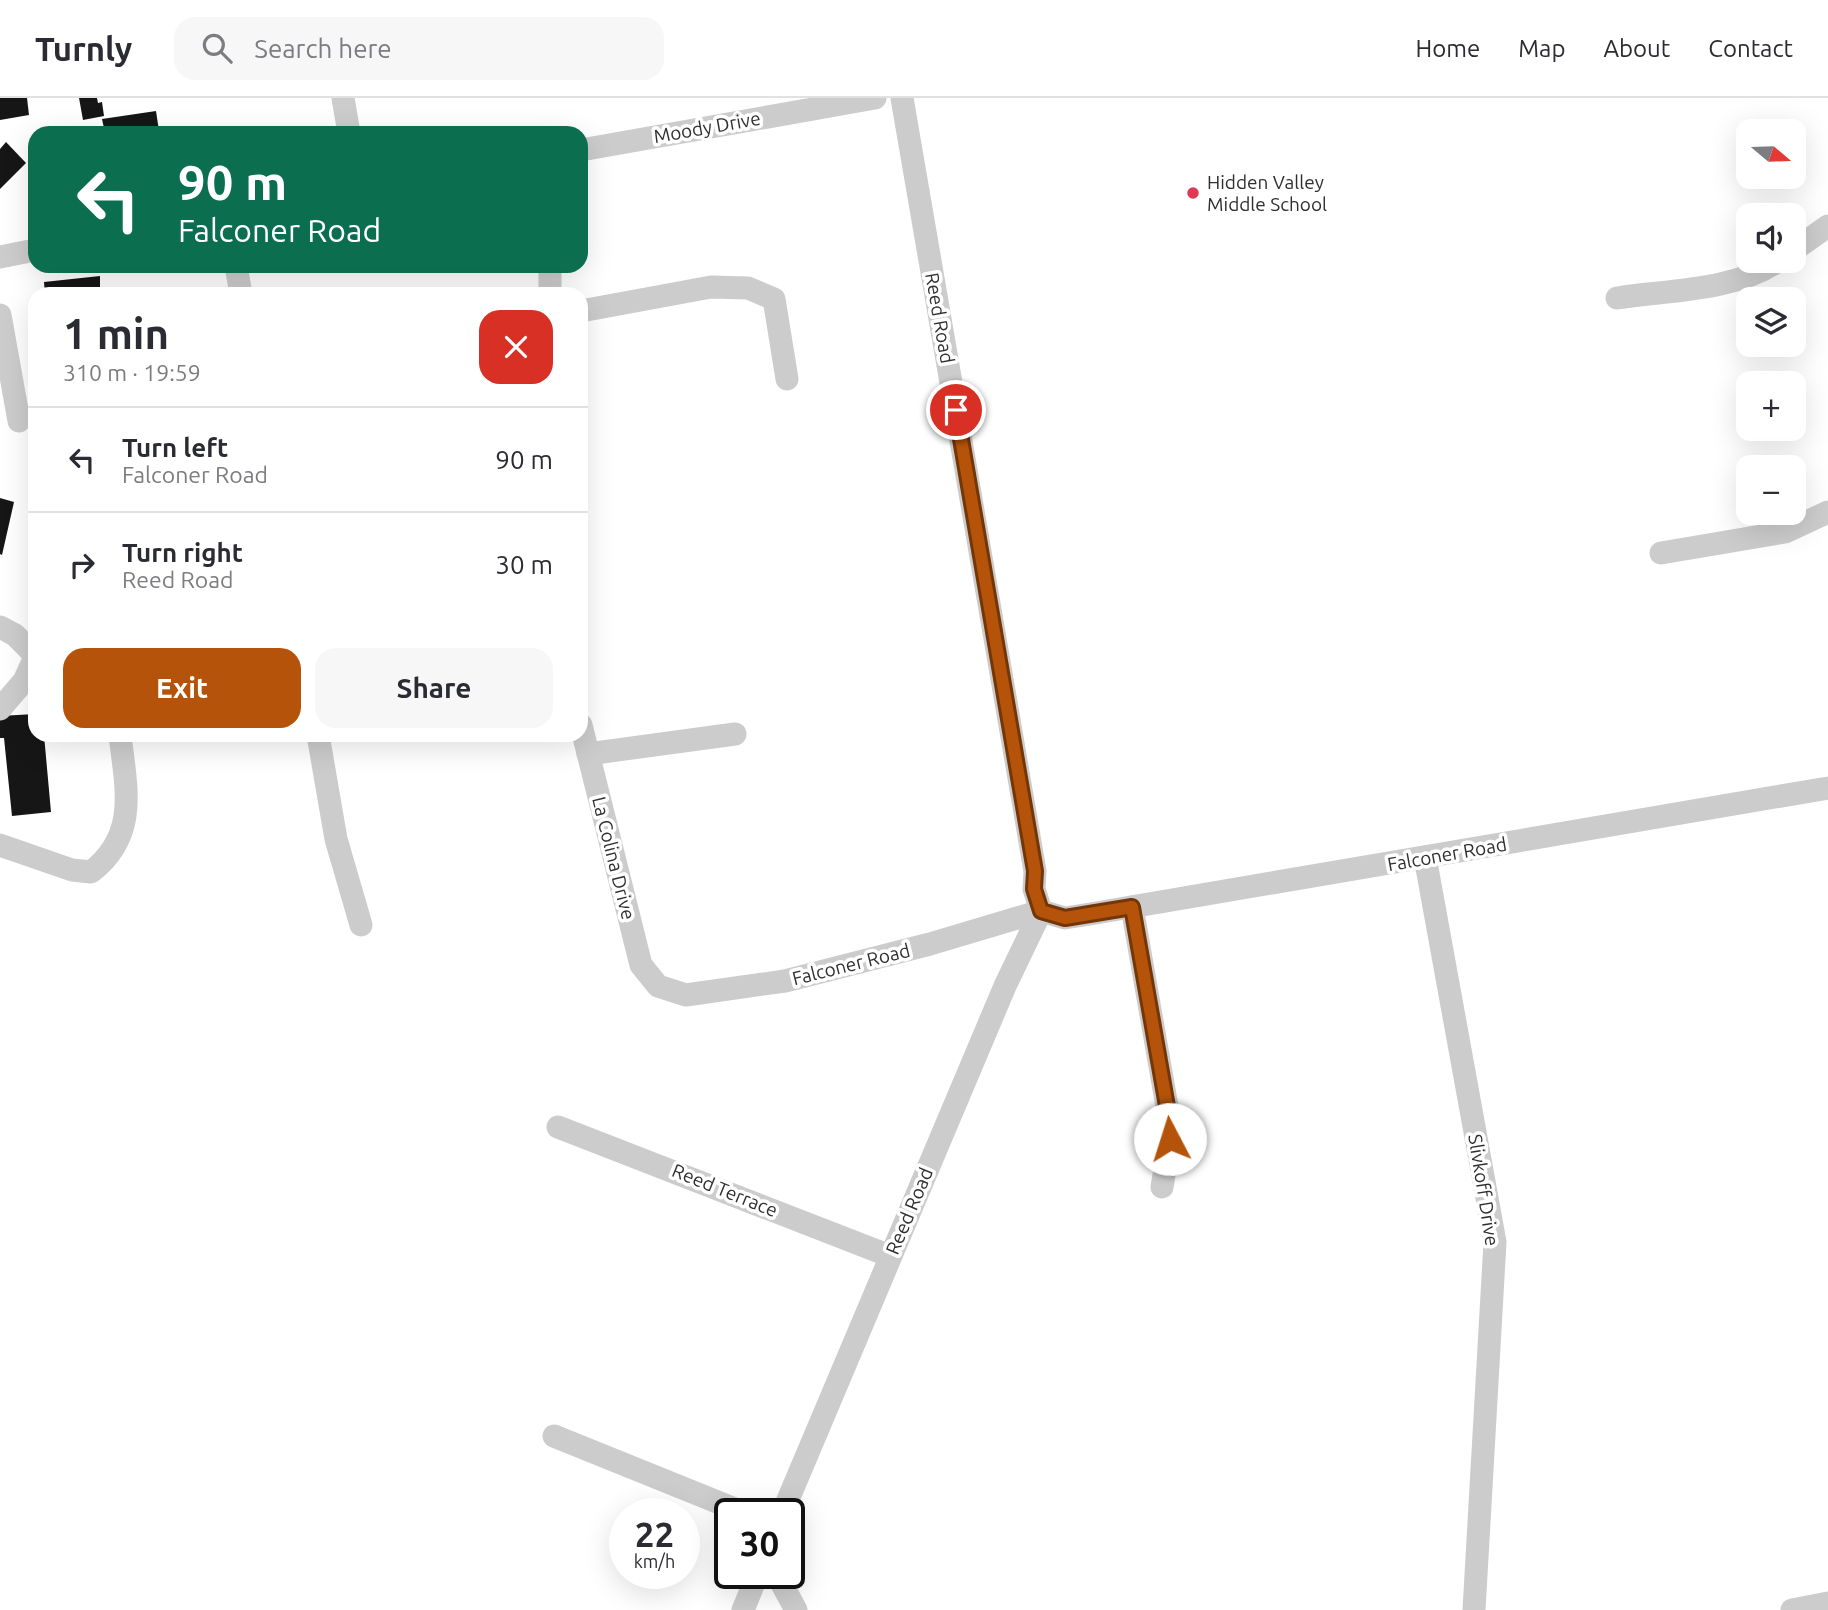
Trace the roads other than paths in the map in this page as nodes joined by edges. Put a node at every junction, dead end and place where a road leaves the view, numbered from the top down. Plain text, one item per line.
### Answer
1 (343, 98) edge
2 (875, 98) edge
3 (902, 98) edge
4 (348, 126) edge
5 (588, 149) edge
6 (1828, 226) edge
7 (1806, 242) edge
8 (28, 251) edge
9 (0, 257) edge
10 (1755, 273) edge
11 (1617, 298) dead end
12 (588, 310) edge
13 (0, 315) edge
14 (788, 379) dead end
15 (19, 421) dead end
16 (1828, 512) edge
17 (1661, 554) dead end
18 (0, 627) edge
19 (28, 649) edge
20 (28, 672) edge
21 (0, 709) edge
22 (735, 734) dead end
23 (121, 742) edge
24 (319, 742) edge
25 (586, 742) edge
26 (589, 754) junction
27 (1828, 788) edge
28 (0, 845) edge
29 (1425, 857) junction
30 (1132, 907) junction
31 (1041, 911) junction
32 (361, 925) dead end
33 (658, 986) joint
34 (558, 1127) dead end
35 (1162, 1186) dead end
36 (890, 1256) junction
37 (554, 1436) dead end
38 (789, 1498) edge
39 (714, 1501) edge
40 (752, 1589) edge
41 (785, 1589) edge
42 (1828, 1603) edge
43 (743, 1610) edge
44 (796, 1610) edge
45 (1474, 1610) edge
46 (1791, 1610) edge

1 - 4 street
2 - 5 street, Moody Drive
3 - 31 street, Reed Road
6 - 7 street
8 - 9 street
10 - 11 street
12 - 14 street
13 - 15 street
16 - 17 street
18 - 19 street
20 - 21 street
22 - 26 street
23 - 28 street
24 - 32 street
25 - 26 street, La Colina Drive
26 - 33 street, La Colina Drive
27 - 29 street, Falconer Road
29 - 30 street, Falconer Road
29 - 45 street, Slivkoff Drive
30 - 31 street, Falconer Road
30 - 35 street
31 - 33 street, Falconer Road
31 - 36 street, Reed Road
34 - 36 street, Reed Terrace
36 - 38 street, Reed Road
37 - 39 street
40 - 43 street
41 - 44 street
42 - 46 street

